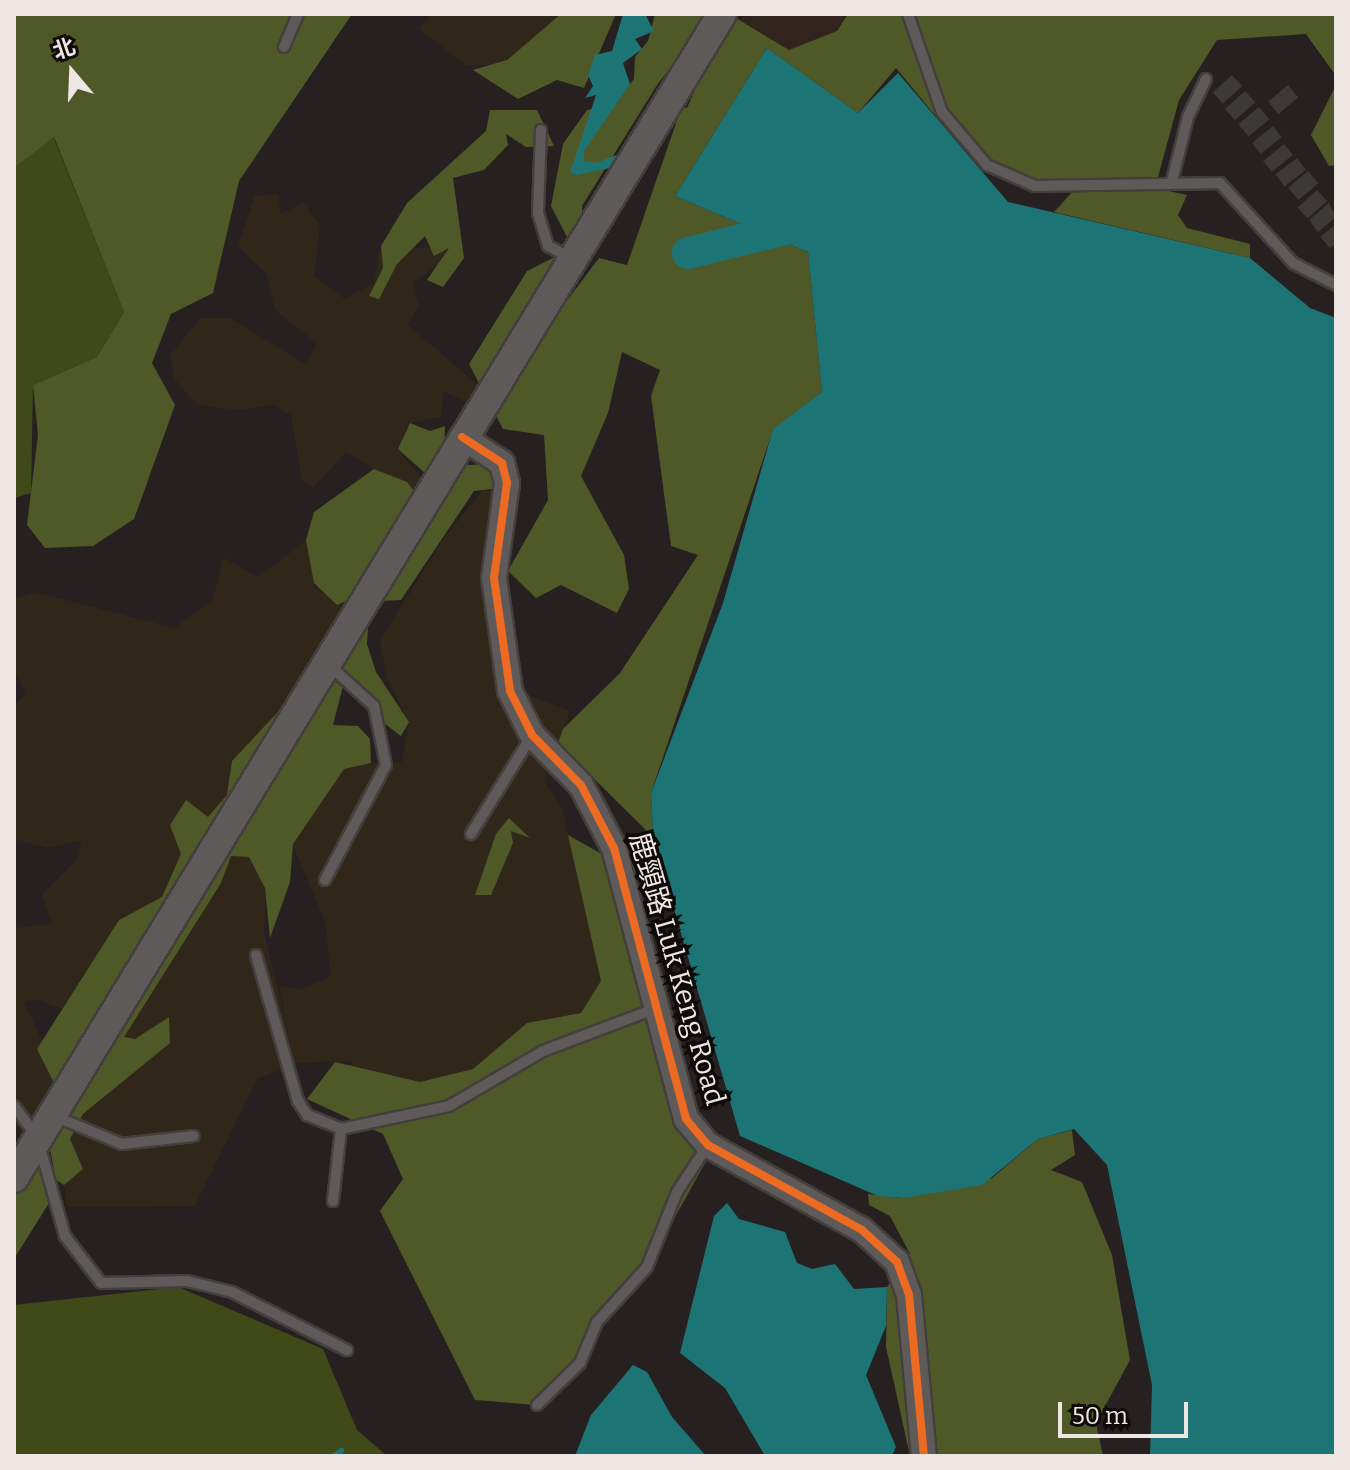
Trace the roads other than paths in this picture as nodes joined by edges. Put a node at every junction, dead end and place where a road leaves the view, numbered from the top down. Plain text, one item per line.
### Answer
1 (298, 14) edge
2 (722, 14) edge
3 (908, 14) edge
4 (284, 47) dead end
5 (1206, 79) dead end
6 (541, 130) dead end
7 (1172, 181) junction
8 (572, 258) junction
9 (1336, 285) edge
10 (462, 437) junction
11 (329, 664) junction
12 (532, 735) junction
13 (471, 834) dead end
14 (325, 880) dead end
15 (256, 955) dead end
16 (657, 1008) junction
17 (14, 1106) edge
18 (44, 1126) junction
19 (341, 1129) junction
20 (194, 1136) dead end
21 (708, 1145) junction
22 (14, 1178) edge
23 (333, 1201) dead end
24 (347, 1350) dead end
25 (537, 1405) dead end
26 (924, 1456) edge

1 - 4 lane
2 - 8 main road
3 - 7 lane
5 - 7 lane
6 - 8 lane
7 - 9 lane
8 - 10 main road
10 - 11 main road
10 - 12 street, 鹿頸路 Luk Keng Road
11 - 14 lane
11 - 18 main road
12 - 13 lane
12 - 16 street, 鹿頸路 Luk Keng Road
15 - 19 lane
16 - 19 lane
16 - 21 street, 鹿頸路 Luk Keng Road
17 - 18 lane
18 - 20 lane
18 - 22 main road
18 - 24 lane
19 - 23 lane
21 - 25 lane
21 - 26 street, 鹿頸路 Luk Keng Road

